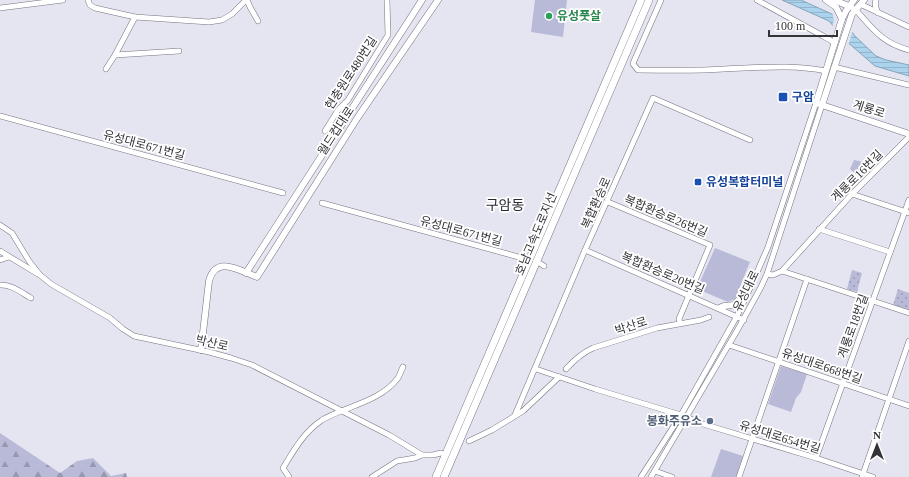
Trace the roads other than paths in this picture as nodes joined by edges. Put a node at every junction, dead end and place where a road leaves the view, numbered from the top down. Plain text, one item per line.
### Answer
1 (63, 0) edge
2 (88, 0) edge
3 (247, 0) edge
4 (387, 0) edge
5 (422, 0) edge
6 (438, 0) edge
7 (641, 0) edge
8 (648, 0) edge
9 (661, 0) edge
10 (757, 0) edge
11 (826, 0) edge
12 (834, 0) edge
13 (876, 0) edge
14 (855, 3) edge
15 (0, 8) edge
16 (878, 13) junction
17 (135, 17) junction
18 (842, 19) junction
19 (258, 21) dead end
20 (909, 27) edge
21 (835, 42) junction
22 (179, 50) dead end
23 (909, 50) edge
24 (115, 55) junction
25 (834, 67) junction
26 (106, 69) dead end
27 (826, 71) junction
28 (909, 85) edge
29 (819, 104) junction
30 (0, 116) edge
31 (325, 131) dead end
32 (909, 134) edge
33 (909, 137) edge
34 (750, 140) dead end
35 (282, 193) dead end
36 (852, 194) junction
37 (909, 200) edge
38 (608, 202) junction
39 (322, 203) dead end
40 (907, 212) edge
41 (0, 225) edge
42 (819, 229) junction
43 (585, 250) junction
44 (0, 251) edge
45 (890, 252) junction
46 (9, 257) junction
47 (526, 259) dead end
48 (0, 260) edge
49 (782, 271) junction
50 (246, 273) junction
51 (767, 274) junction
52 (40, 275) junction
53 (807, 279) junction
54 (0, 285) edge
55 (752, 286) junction
56 (688, 295) junction
57 (31, 298) dead end
58 (872, 301) junction
59 (719, 308) junction
60 (909, 313) edge
61 (735, 316) junction
62 (709, 317) dead end
63 (744, 320) junction
64 (680, 323) junction
65 (909, 341) edge
66 (729, 344) junction
67 (201, 350) junction
68 (779, 362) junction
69 (403, 367) dead end
70 (536, 369) junction
71 (566, 369) dead end
72 (559, 377) junction
73 (842, 383) junction
74 (889, 399) junction
75 (909, 406) edge
76 (342, 411) junction
77 (515, 415) junction
78 (681, 415) junction
79 (687, 418) junction
80 (753, 439) junction
81 (469, 441) dead end
82 (441, 453) dead end
83 (422, 455) junction
84 (816, 458) junction
85 (655, 471) junction
86 (863, 475) edge
87 (289, 477) edge
88 (372, 477) edge
89 (436, 477) edge
90 (444, 477) edge
91 (641, 477) edge
92 (651, 477) edge
93 (672, 477) edge
94 (739, 477) edge
95 (873, 477) edge

1 - 15 street
2 - 17 street
3 - 17 street
3 - 19 street
4 - 31 street, 현충원로480번길
5 - 50 main road, 월드컵대로
6 - 50 main road, 월드컵대로
7 - 89 highway, 호남고속도로지선
8 - 90 highway, 호남고속도로지선
9 - 27 street
10 - 21 street
11 - 18 main road
12 - 14 main road
13 - 16 street
14 - 16 street
14 - 18 main road, 유성대로
14 - 23 street
14 - 25 main road
16 - 20 street
17 - 24 street
18 - 21 main road, 유성대로
21 - 27 main road, 유성대로
22 - 24 street
24 - 26 street
25 - 28 street
25 - 29 main road
27 - 29 main road, 유성대로
29 - 32 main road, 계룡로
29 - 51 street, 유성대로
29 - 55 street, 유성대로
30 - 35 street, 유성대로671번길
33 - 36 street, 계룡로16번길
34 - 38 street, 복합환승로
36 - 40 street
36 - 42 street, 계룡로16번길
37 - 40 street, 계룡로18번길
38 - 43 street, 복합환승로
38 - 56 street, 복합환승로26번길
39 - 47 street, 유성대로671번길
40 - 45 street, 계룡로18번길
41 - 52 street, 박산로
42 - 45 street
42 - 49 street, 계룡로16번길
43 - 56 street, 복합환승로20번길
43 - 70 street, 복합환승로
44 - 46 street
45 - 58 street, 계룡로18번길
46 - 48 street
46 - 52 street
49 - 51 street
49 - 53 street
50 - 67 main road
51 - 63 street, 유성대로
52 - 67 street, 박산로
53 - 58 street
53 - 68 street
54 - 57 street
55 - 59 main road
55 - 61 street, 유성대로
56 - 59 street, 복합환승로20번길
56 - 64 street
58 - 60 street
58 - 73 street, 계룡로18번길
59 - 61 street, 복합환승로20번길
61 - 63 street
61 - 78 street, 유성대로
62 - 64 street, 박산로
63 - 66 street, 유성대로
64 - 71 street, 박산로
65 - 74 street
66 - 68 street, 유성대로668번길
66 - 79 street, 유성대로
67 - 76 street, 박산로
68 - 73 street, 유성대로668번길
68 - 80 street
69 - 76 street
70 - 72 street, 유성대로654번길
70 - 77 street, 복합환승로
72 - 77 street
72 - 78 street, 유성대로654번길
73 - 74 street, 유성대로668번길
73 - 84 street, 계룡로18번길
74 - 75 street, 유성대로668번길
74 - 86 street
76 - 83 street, 박산로
76 - 87 street
77 - 81 street
78 - 79 street, 유성대로654번길
78 - 91 street, 유성대로
79 - 80 street, 유성대로654번길
79 - 85 street, 유성대로
80 - 84 street, 유성대로654번길
80 - 94 street
82 - 83 street
83 - 88 street
84 - 86 street, 유성대로654번길
85 - 92 street, 유성대로
85 - 93 street
86 - 95 street, 유성대로654번길

